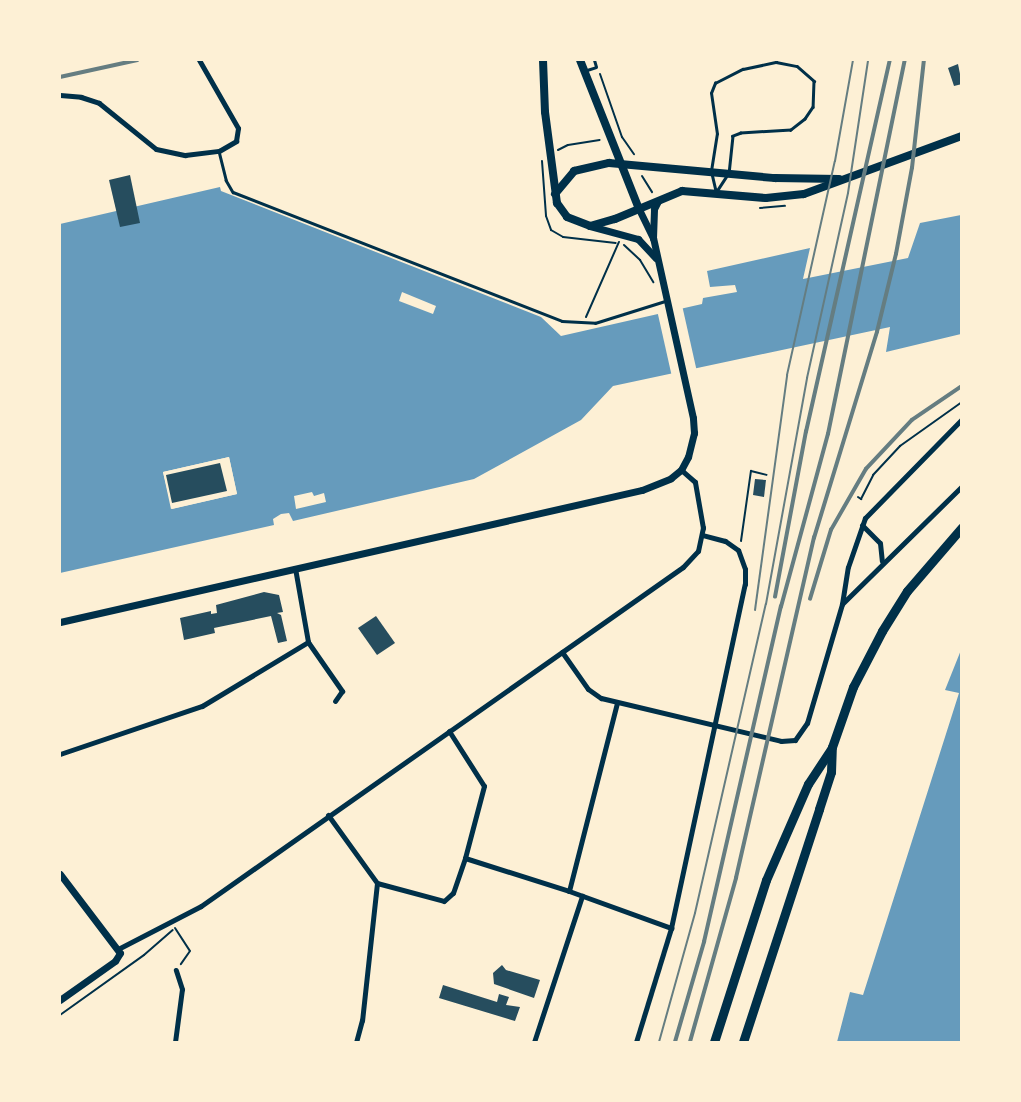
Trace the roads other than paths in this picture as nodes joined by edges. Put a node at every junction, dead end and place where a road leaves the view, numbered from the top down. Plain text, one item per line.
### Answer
1 (199, 60) edge
2 (543, 60) edge
3 (580, 60) edge
4 (594, 60) edge
5 (584, 71) junction
6 (60, 95) edge
7 (961, 136) edge
8 (219, 151) junction
9 (620, 163) junction
10 (711, 171) junction
11 (729, 173) junction
12 (846, 178) junction
13 (716, 193) junction
14 (555, 194) junction
15 (656, 198) junction
16 (639, 209) junction
17 (590, 226) junction
18 (653, 238) junction
19 (658, 259) junction
20 (668, 304) junction
21 (961, 419) edge
22 (681, 470) junction
23 (961, 486) edge
24 (862, 525) junction
25 (961, 527) edge
26 (703, 535) junction
27 (881, 564) junction
28 (295, 568) junction
29 (842, 604) junction
30 (60, 622) edge
31 (308, 642) junction
32 (562, 652) junction
33 (335, 701) dead end
34 (617, 703) junction
35 (715, 726) junction
36 (449, 731) junction
37 (832, 747) junction
38 (60, 754) edge
39 (328, 815) junction
40 (465, 858) junction
41 (60, 874) edge
42 (377, 883) junction
43 (569, 891) junction
44 (582, 896) junction
45 (671, 928) junction
46 (118, 949) junction
47 (176, 970) road end
48 (60, 1000) edge
49 (175, 1042) edge
50 (356, 1042) edge
51 (534, 1042) edge
52 (636, 1042) edge
53 (714, 1042) edge
54 (743, 1042) edge

1 - 8 street
2 - 14 main road
3 - 5 main road
4 - 5 lane
5 - 9 main road
6 - 8 street
7 - 12 main road
8 - 20 lane
9 - 10 main road
9 - 14 main road
9 - 16 main road
10 - 11 main road
10 - 11 lane
10 - 13 lane
11 - 12 main road
11 - 13 lane
12 - 13 main road
13 - 15 main road
14 - 17 main road
15 - 16 main road
15 - 18 street
16 - 17 main road
16 - 18 street
17 - 19 street
18 - 19 street
19 - 20 street
20 - 22 street
21 - 24 street
22 - 26 street
22 - 28 street
23 - 27 street
24 - 27 street
24 - 29 street
25 - 37 main road
26 - 32 street
26 - 35 street
27 - 29 street
28 - 30 street
28 - 31 street
29 - 35 street
31 - 33 street
31 - 38 street
32 - 34 street
32 - 36 street
34 - 35 street
34 - 43 street
35 - 45 street
36 - 39 street
36 - 40 street
37 - 53 main road
37 - 54 main road
39 - 42 street
39 - 46 street
40 - 42 street
40 - 43 street
41 - 46 street
42 - 50 street
43 - 44 street
44 - 45 street
44 - 51 street
45 - 52 street
46 - 48 street
47 - 49 street

